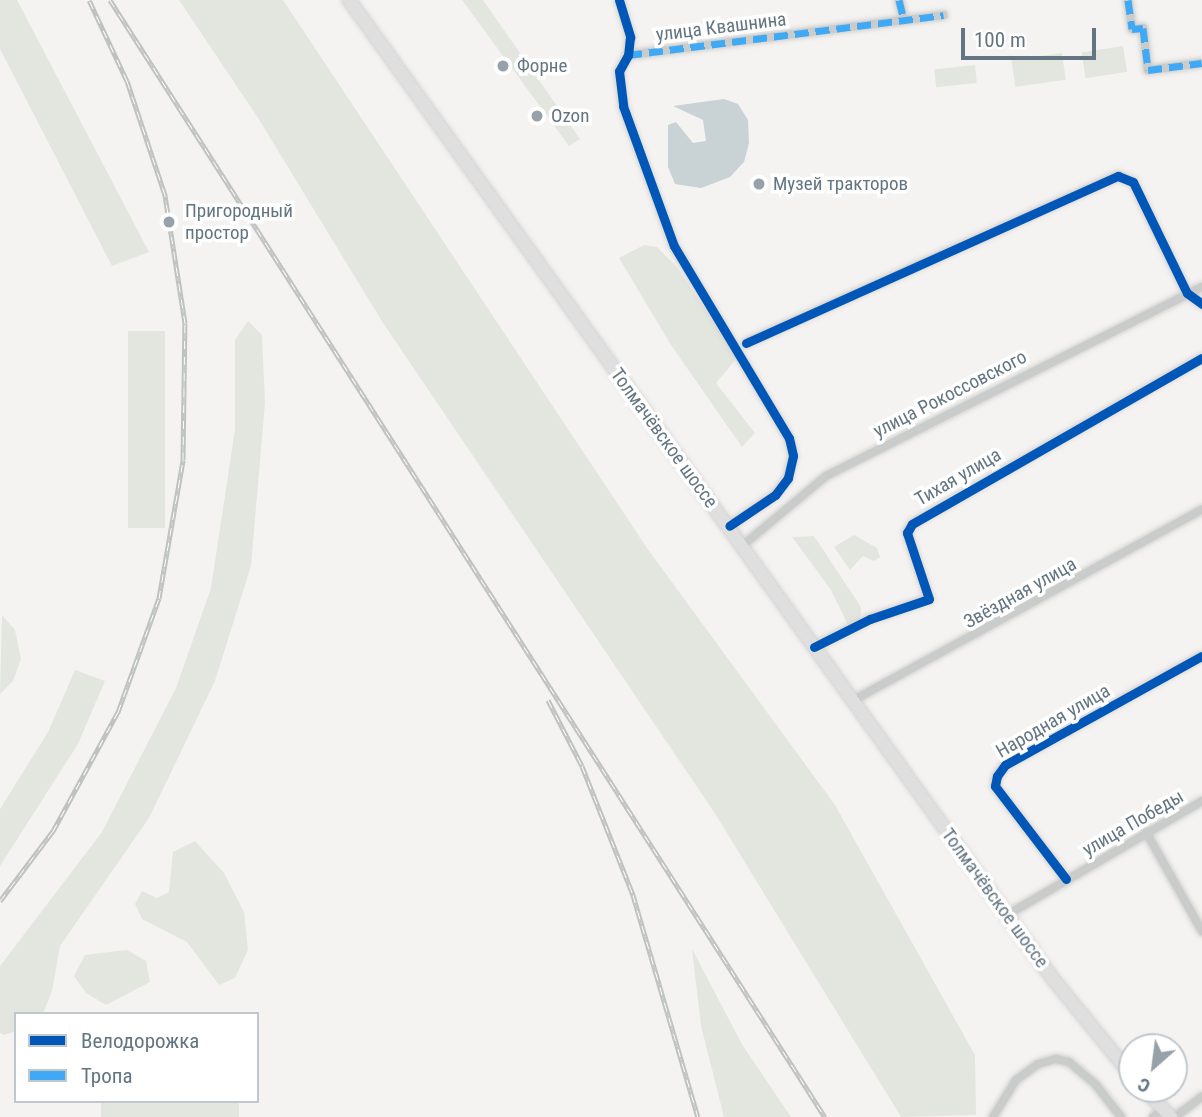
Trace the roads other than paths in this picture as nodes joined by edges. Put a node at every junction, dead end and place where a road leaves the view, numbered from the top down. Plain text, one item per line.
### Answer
1 (349, 0) edge
2 (619, 0) edge
3 (899, 0) edge
4 (1129, 0) edge
5 (943, 15) dead end
6 (904, 20) junction
7 (628, 55) junction
8 (1202, 63) edge
9 (1202, 287) edge
10 (1188, 293) junction
11 (1202, 304) edge
12 (747, 343) dead end
13 (1202, 358) edge
14 (1202, 509) edge
15 (729, 526) junction
16 (742, 546) junction
17 (814, 647) junction
18 (1202, 656) edge
19 (852, 701) junction
20 (1202, 801) edge
21 (1146, 832) junction
22 (1066, 879) junction
23 (1007, 915) junction
24 (1202, 932) edge
25 (1118, 1059) edge
26 (1202, 1097) edge
27 (1165, 1115) edge
28 (993, 1117) edge
29 (1121, 1117) edge

1 - 15 main road, Толмачёвское шоссе
2 - 7 street, улица Квашнина
3 - 6 street
4 - 8 street
5 - 6 street, улица Квашнина
6 - 7 street, улица Квашнина
7 - 15 street, улица Квашнина
9 - 10 street, улица Рокоссовского
10 - 11 street
10 - 12 street
10 - 16 street, улица Рокоссовского
13 - 17 street, Тихая улица
14 - 19 street, Звёздная улица
15 - 16 main road, Толмачёвское шоссе
16 - 17 main road, Толмачёвское шоссе
17 - 19 main road, Толмачёвское шоссе
18 - 22 street, Народная улица
19 - 23 main road, Толмачёвское шоссе
20 - 21 street, улица Победы
21 - 22 street, улица Победы
21 - 24 street
22 - 23 street, улица Победы
23 - 25 main road, Толмачёвское шоссе
26 - 27 street
28 - 29 street

